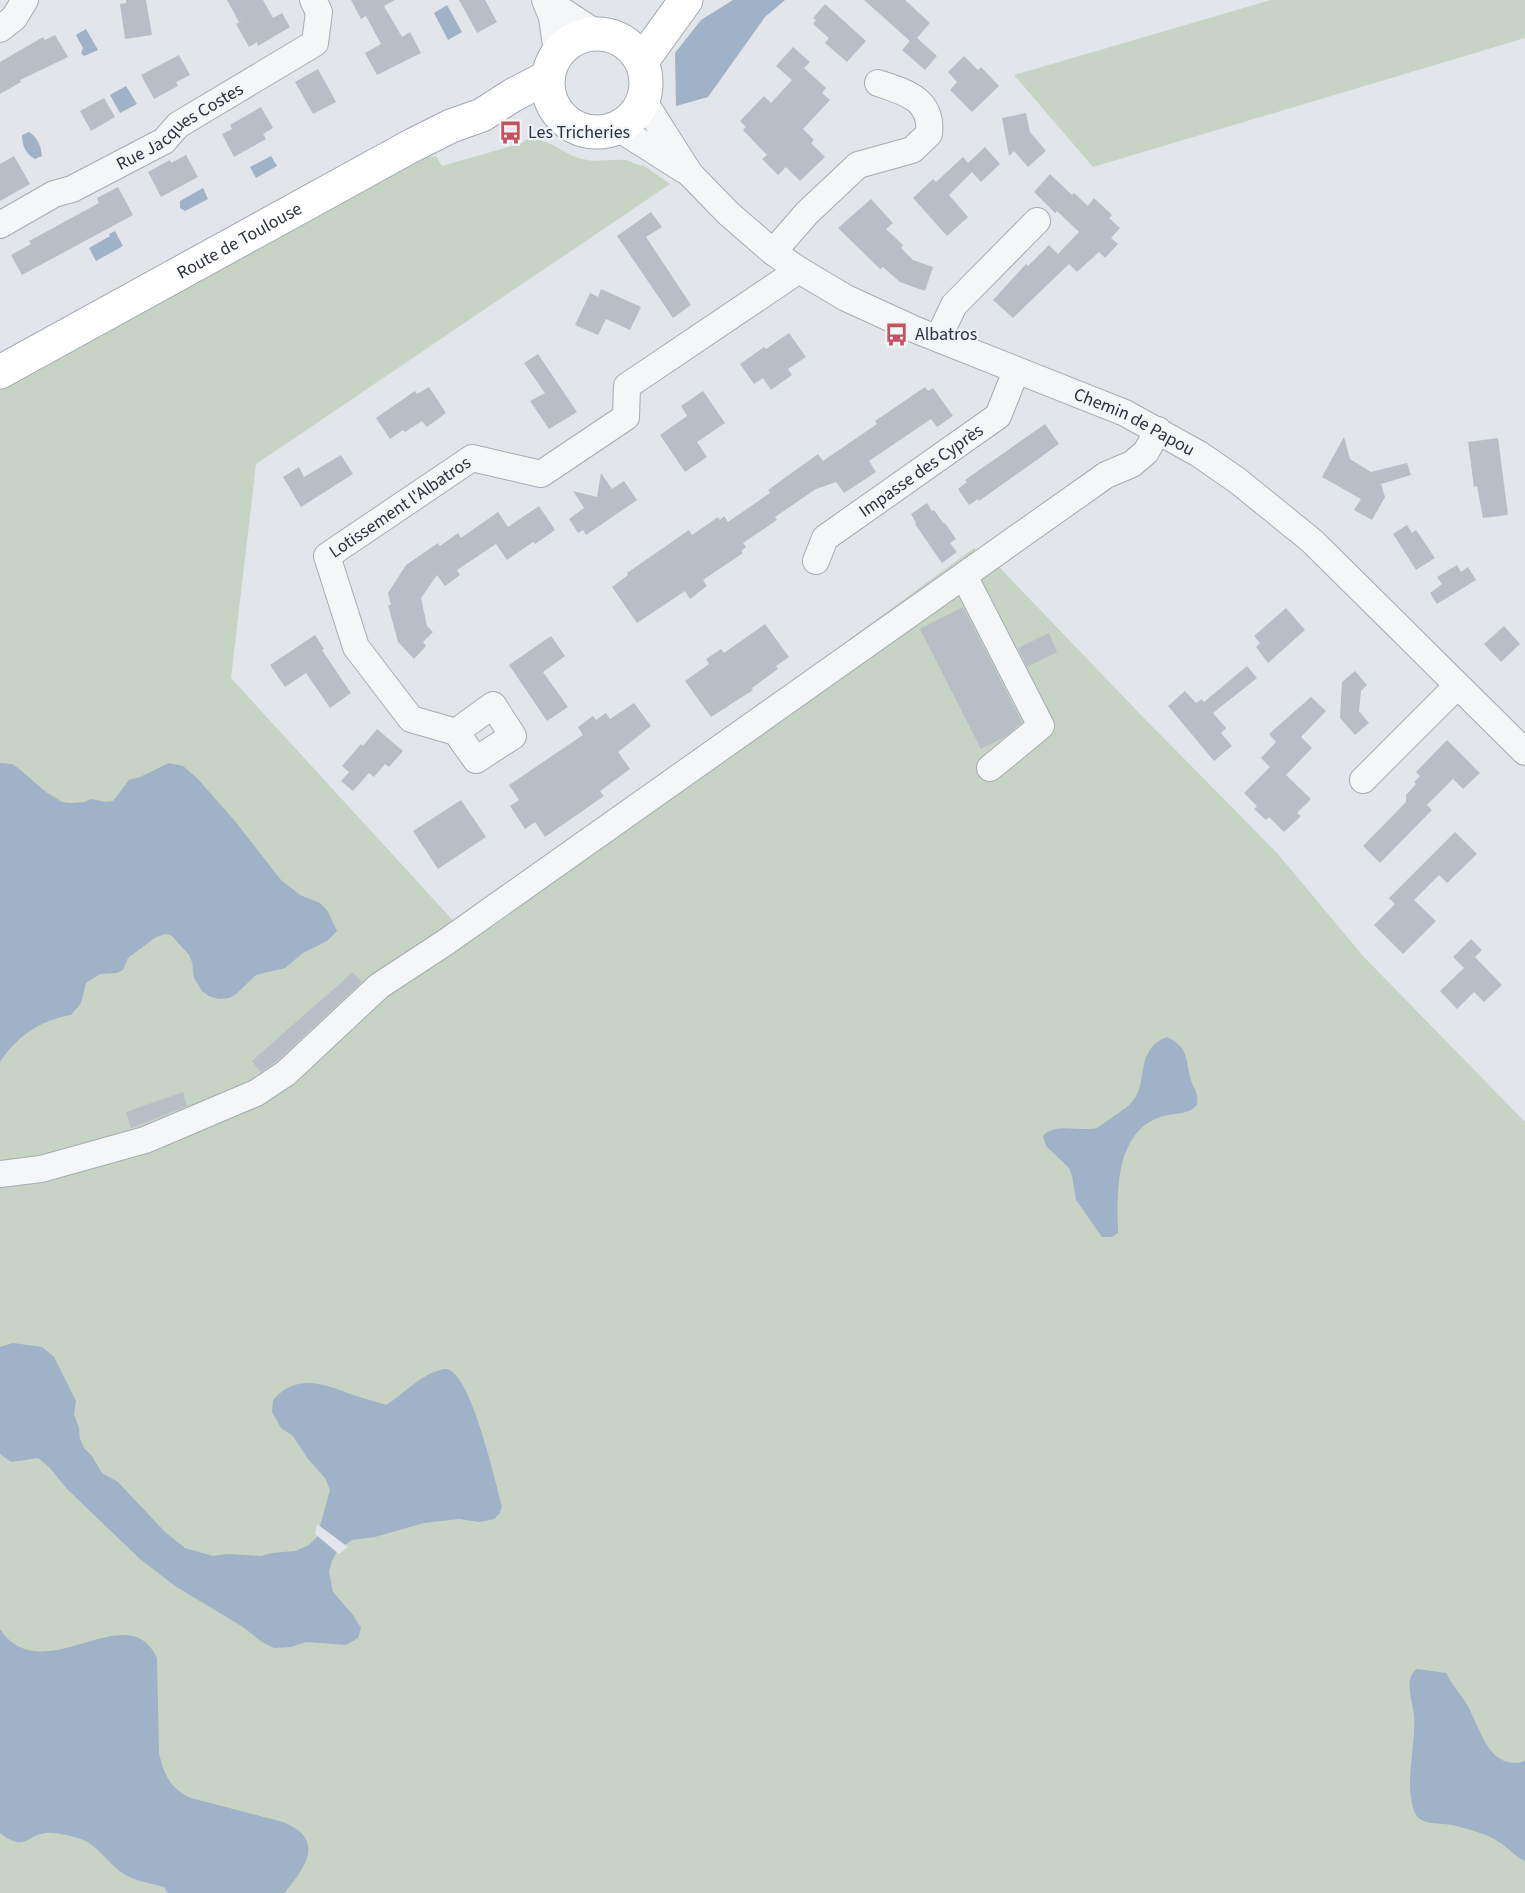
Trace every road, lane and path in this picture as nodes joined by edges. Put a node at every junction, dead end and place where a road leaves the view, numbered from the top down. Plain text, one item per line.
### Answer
1 (25, 0) edge
2 (313, 0) edge
3 (545, 0) edge
4 (551, 0) edge
5 (678, 0) edge
6 (686, 0) edge
7 (0, 29) edge
8 (605, 34) junction
9 (642, 61) junction
10 (553, 65) junction
11 (878, 83) dead end
12 (643, 100) junction
13 (482, 115) junction
14 (563, 119) junction
15 (618, 128) junction
16 (690, 174) junction
17 (1036, 221) dead end
18 (0, 225) edge
19 (773, 252) junction
20 (799, 270) junction
21 (940, 339) junction
22 (1017, 371) junction
23 (0, 372) edge
24 (1158, 430) junction
25 (816, 561) dead end
26 (964, 576) junction
27 (1458, 686) junction
28 (456, 732) dead end
29 (1525, 752) edge
30 (990, 768) dead end
31 (1363, 780) dead end
32 (0, 1174) edge

1 - 7 street
2 - 18 street, Rue Jacques Costes
3 - 10 street
4 - 8 street
5 - 8 main road
6 - 9 main road
8 - 9 main road
8 - 10 main road
9 - 12 main road
10 - 13 main road, Route de Toulouse
10 - 14 main road
11 - 19 street
12 - 15 main road
12 - 16 street, Chemin de Papou
13 - 14 main road, Route de Toulouse
13 - 23 main road, Route de Toulouse
14 - 15 main road
15 - 16 street, Chemin de Papou
16 - 19 street, Chemin de Papou
17 - 21 street
19 - 20 street, Chemin de Papou
20 - 21 street, Chemin de Papou
20 - 28 street, Lotissement l'Albatros
21 - 22 street, Chemin de Papou
22 - 24 street, Chemin de Papou
22 - 25 street, Impasse des Cyprès
24 - 26 street
24 - 27 street, Chemin de Papou
26 - 30 street
26 - 32 street
27 - 29 street, Chemin de Papou
27 - 31 street

